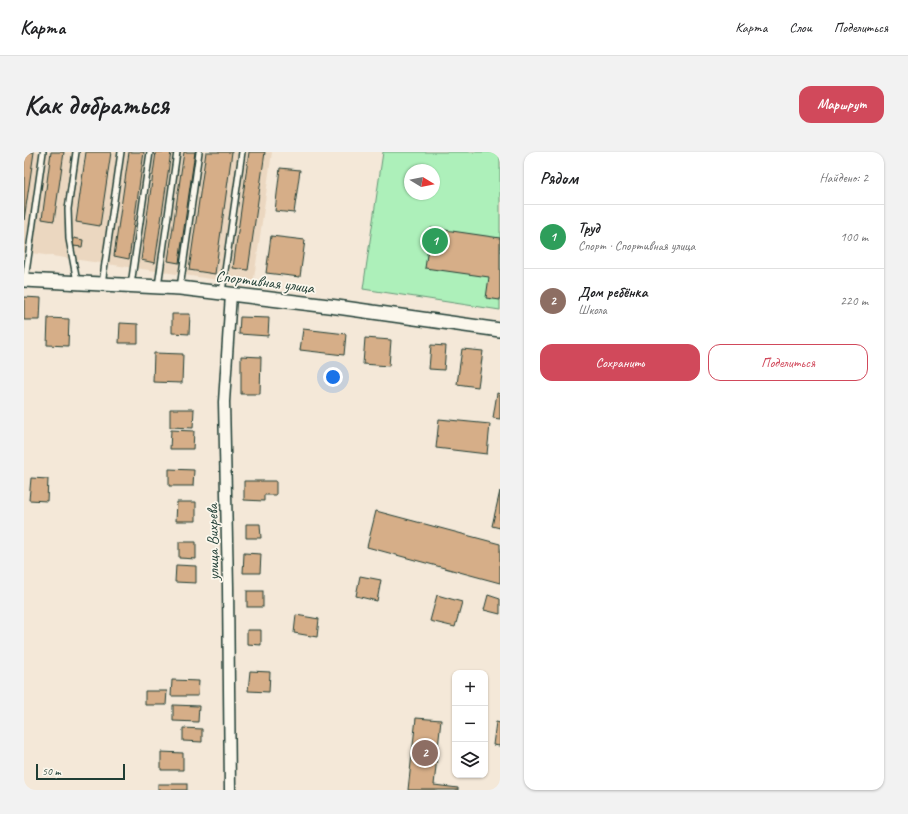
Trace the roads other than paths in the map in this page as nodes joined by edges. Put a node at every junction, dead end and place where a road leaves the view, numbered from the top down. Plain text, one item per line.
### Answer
1 (43, 152) edge
2 (76, 152) edge
3 (121, 152) edge
4 (150, 152) edge
5 (177, 152) edge
6 (199, 152) edge
7 (242, 152) edge
8 (27, 245) edge
9 (24, 280) edge
10 (77, 282) junction
11 (102, 284) junction
12 (131, 285) junction
13 (158, 287) junction
14 (180, 288) junction
15 (226, 294) junction
16 (500, 330) edge
17 (230, 790) edge

1 - 8 lane
2 - 10 lane
3 - 11 lane
4 - 12 lane
5 - 13 lane
6 - 14 lane
7 - 15 lane
8 - 9 lane
9 - 10 street, Спортивная улица
10 - 11 street, Спортивная улица
11 - 12 street, Спортивная улица
12 - 13 street, Спортивная улица
13 - 14 street, Спортивная улица
14 - 15 street, Спортивная улица
15 - 16 street, Спортивная улица
15 - 17 street, улица Вихрева

